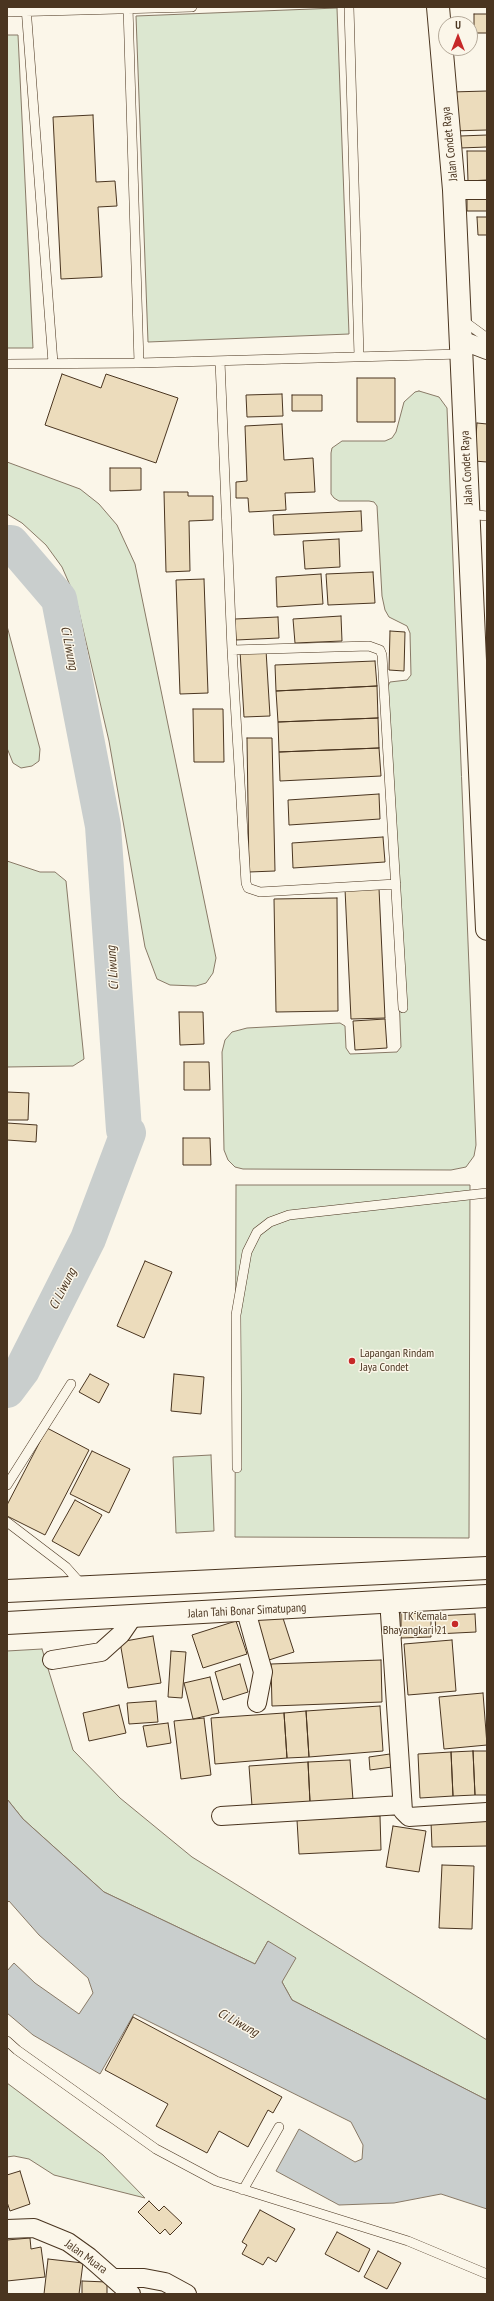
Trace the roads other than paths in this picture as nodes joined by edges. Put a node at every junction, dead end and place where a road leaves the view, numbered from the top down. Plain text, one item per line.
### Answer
1 (192, 7) edge
2 (349, 7) edge
3 (438, 7) edge
4 (128, 8) edge
5 (26, 9) edge
6 (7, 12) edge
7 (454, 190) junction
8 (487, 190) edge
9 (460, 318) junction
10 (487, 338) edge
11 (461, 347) junction
12 (487, 350) edge
13 (359, 356) junction
14 (220, 361) junction
15 (53, 363) junction
16 (139, 363) junction
17 (7, 364) edge
18 (478, 515) edge
19 (232, 650) junction
20 (483, 706) edge
21 (396, 884) junction
22 (487, 929) edge
23 (403, 1008) dead end
24 (487, 1193) edge
25 (71, 1384) dead end
26 (237, 1468) dead end
27 (7, 1485) edge
28 (7, 1522) edge
29 (487, 1568) edge
30 (387, 1573) junction
31 (84, 1586) junction
32 (7, 1591) edge
33 (487, 1596) edge
34 (390, 1608) junction
35 (246, 1611) junction
36 (132, 1618) junction
37 (7, 1624) edge
38 (52, 1660) dead end
39 (257, 1703) dead end
40 (402, 1805) junction
41 (487, 1812) edge
42 (221, 1816) dead end
43 (7, 2041) edge
44 (279, 2127) dead end
45 (244, 2190) junction
46 (7, 2229) edge
47 (487, 2274) edge
48 (114, 2278) junction
49 (131, 2294) edge
50 (187, 2294) edge

1 - 4 lane
2 - 13 lane
3 - 7 main road, Jalan Condet Raya
4 - 5 lane
4 - 16 lane
5 - 6 lane
5 - 15 lane
7 - 8 street
7 - 9 main road, Jalan Condet Raya
9 - 10 lane
9 - 11 main road, Jalan Condet Raya
11 - 12 street
11 - 13 lane
11 - 18 main road, Jalan Condet Raya
13 - 14 lane
14 - 16 lane
14 - 19 lane
15 - 16 lane
15 - 17 lane
18 - 20 main road, Jalan Condet Raya
19 - 21 lane
19 - 21 lane
20 - 22 main road, Jalan Condet Raya
21 - 23 lane
24 - 26 lane
25 - 27 lane
28 - 31 lane
29 - 30 main road
30 - 31 main road
30 - 34 main road
31 - 32 main road
33 - 34 main road, Jalan Tahi Bonar Simatupang
34 - 35 main road, Jalan Tahi Bonar Simatupang
34 - 40 street
35 - 36 main road, Jalan Tahi Bonar Simatupang
35 - 39 street
36 - 37 main road, Jalan Tahi Bonar Simatupang
36 - 38 street
40 - 41 street
40 - 42 street
43 - 45 lane
44 - 45 lane
45 - 47 lane
46 - 48 street, Jalan Muara
48 - 49 street
48 - 50 street, Jalan Muara

